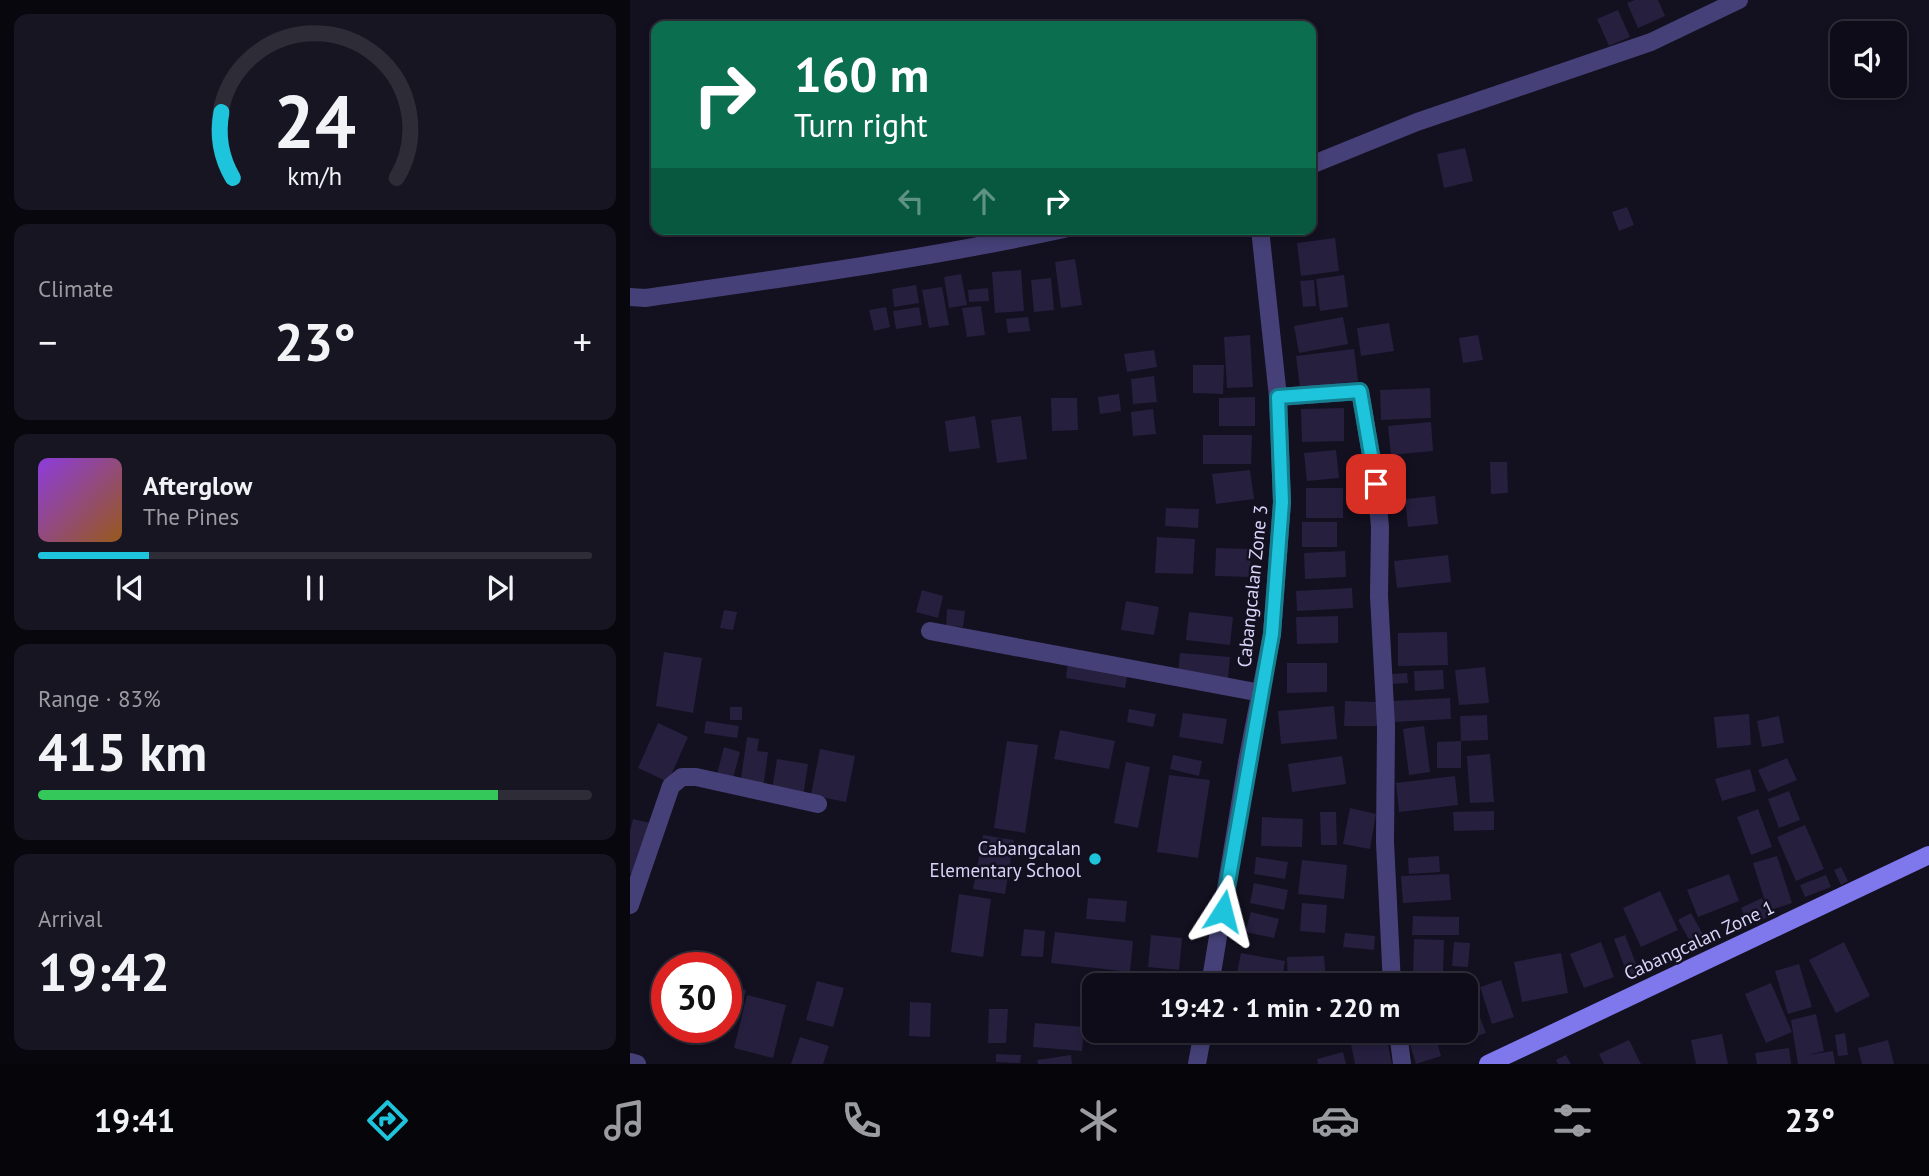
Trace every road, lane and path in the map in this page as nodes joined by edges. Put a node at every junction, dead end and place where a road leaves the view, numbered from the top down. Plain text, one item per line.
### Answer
1 (1739, 0) edge
2 (1316, 163) edge
3 (1037, 235) edge
4 (1261, 235) edge
5 (630, 297) edge
6 (1278, 397) junction
7 (930, 631) dead end
8 (1261, 693) junction
9 (818, 804) dead end
10 (1929, 855) edge
11 (630, 905) edge
12 (1212, 973) edge
13 (1391, 973) edge
14 (1201, 1043) edge
15 (1399, 1043) edge
16 (630, 1062) edge
17 (638, 1064) edge
18 (1197, 1064) edge
19 (1402, 1064) edge
20 (1488, 1064) edge

1 - 2 street
3 - 5 street
4 - 6 street, Cabangcalan Zone 3
6 - 8 street, Cabangcalan Zone 3
6 - 13 street
7 - 8 street
8 - 12 street, Cabangcalan Zone 3
9 - 11 street
10 - 20 street, Cabangcalan Zone 1
14 - 18 street
15 - 19 street
16 - 17 street

